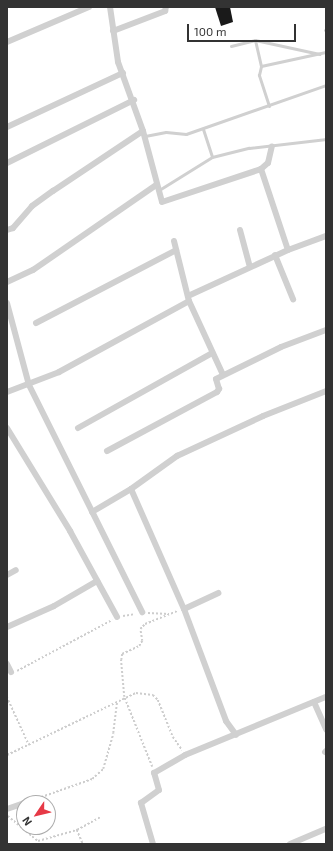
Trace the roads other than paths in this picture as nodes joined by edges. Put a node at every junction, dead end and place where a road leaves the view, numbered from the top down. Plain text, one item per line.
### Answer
1 (89, 7) edge
2 (110, 7) edge
3 (166, 7) edge
4 (113, 31) junction
5 (255, 40) junction
6 (7, 42) edge
7 (231, 46) dead end
8 (326, 52) edge
9 (321, 55) junction
10 (261, 66) junction
11 (123, 73) junction
12 (326, 85) edge
13 (134, 100) junction
14 (268, 106) junction
15 (7, 127) edge
16 (203, 129) junction
17 (144, 133) junction
18 (326, 139) edge
19 (272, 146) junction
20 (212, 157) junction
21 (7, 163) edge
22 (261, 169) junction
23 (157, 188) junction
24 (7, 230) edge
25 (240, 230) dead end
26 (326, 236) edge
27 (174, 241) dead end
28 (176, 250) junction
29 (288, 250) junction
30 (275, 255) junction
31 (250, 267) junction
32 (7, 282) edge
33 (188, 298) junction
34 (292, 299) dead end
35 (7, 303) edge
36 (36, 323) dead end
37 (326, 330) edge
38 (212, 353) junction
39 (224, 375) junction
40 (28, 385) junction
41 (326, 391) edge
42 (7, 392) edge
43 (7, 428) edge
44 (78, 428) dead end
45 (107, 451) dead end
46 (131, 489) junction
47 (92, 512) junction
48 (16, 570) dead end
49 (7, 575) edge
50 (97, 581) junction
51 (218, 593) dead end
52 (184, 609) junction
53 (142, 612) road end
54 (117, 617) road end
55 (7, 627) edge
56 (7, 664) edge
57 (11, 672) road end
58 (326, 697) edge
59 (314, 702) junction
60 (326, 729) edge
61 (236, 735) junction
62 (326, 829) edge
63 (153, 844) edge
64 (290, 844) edge

1 - 6 street
2 - 4 street
3 - 4 street
4 - 11 street
5 - 7 lane
5 - 9 lane
5 - 10 lane
8 - 9 lane
9 - 10 lane
10 - 14 lane
11 - 13 street
11 - 15 street
12 - 14 lane
13 - 17 street
13 - 21 street
14 - 16 lane
16 - 17 lane
16 - 20 lane
17 - 23 street
17 - 24 street
18 - 19 lane
19 - 20 lane
19 - 22 street
20 - 23 lane
22 - 23 street
22 - 29 street
23 - 32 street
25 - 31 street
26 - 29 street
27 - 28 street
28 - 33 street
28 - 36 street
29 - 30 street
30 - 31 street
30 - 34 street
31 - 33 street
33 - 38 street
33 - 40 street
35 - 40 street
37 - 39 street
38 - 39 street
38 - 44 street
39 - 45 street
40 - 42 street
40 - 47 street
41 - 46 street
43 - 50 street
46 - 47 street
46 - 52 street
47 - 53 street
48 - 49 street
50 - 54 street
50 - 55 street
51 - 52 street
52 - 61 street
56 - 57 street
58 - 59 street
59 - 60 street
59 - 61 street
61 - 63 street
62 - 64 street

